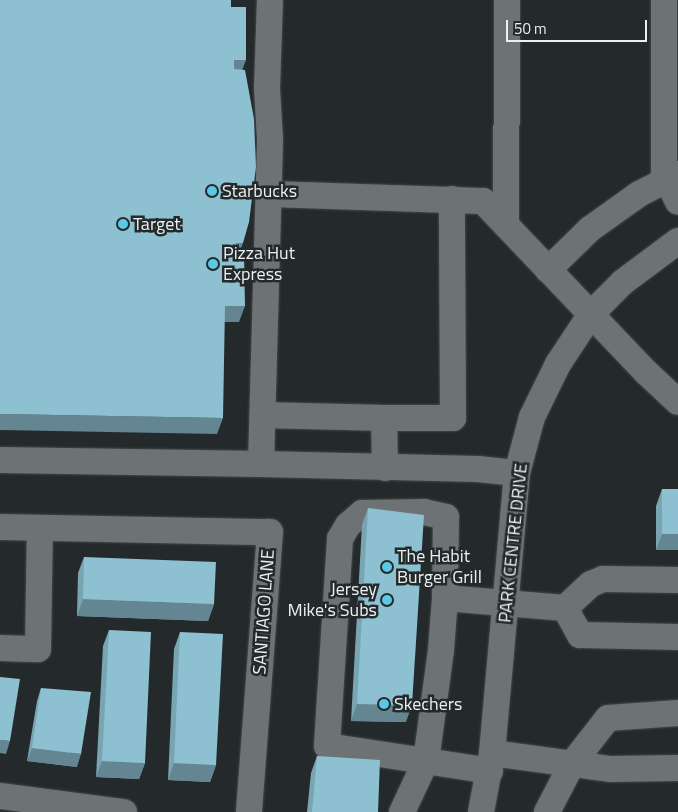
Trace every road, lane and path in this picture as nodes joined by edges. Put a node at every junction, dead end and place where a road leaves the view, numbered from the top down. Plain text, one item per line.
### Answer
1 (270, 0) edge
2 (508, 0) edge
3 (664, 0) edge
4 (675, 186) edge
5 (268, 194) junction
6 (452, 199) junction
7 (506, 225) junction
8 (678, 241) edge
9 (548, 270) junction
10 (591, 314) junction
11 (678, 402) edge
12 (263, 415) junction
13 (384, 418) junction
14 (0, 460) edge
15 (261, 464) junction
16 (384, 468) junction
17 (517, 473) junction
18 (0, 527) edge
19 (40, 528) junction
20 (678, 580) edge
21 (445, 598) junction
22 (506, 602) junction
23 (565, 608) junction
24 (678, 637) edge
25 (0, 648) edge
26 (678, 713) edge
27 (426, 761) junction
28 (491, 762) junction
29 (572, 764) junction
30 (678, 768) edge
31 (0, 796) edge
32 (124, 812) edge
33 (250, 812) edge
34 (402, 812) edge
35 (481, 812) edge
36 (547, 812) edge

1 - 5 street
2 - 7 street
3 - 4 street
4 - 9 street
5 - 6 street
5 - 12 street
6 - 7 street
6 - 13 street
7 - 9 street
8 - 10 street, PARK CENTRE DRIVE
9 - 10 street
10 - 11 street
10 - 17 street, PARK CENTRE DRIVE
12 - 13 street
12 - 15 street
13 - 16 street
14 - 15 street
15 - 16 street
16 - 17 street
17 - 22 street, PARK CENTRE DRIVE
18 - 19 street, SANTIAGO LANE
19 - 25 street
19 - 33 street, SANTIAGO LANE
20 - 23 street
21 - 22 street
21 - 27 street
21 - 27 street
22 - 23 street
22 - 28 street, PARK CENTRE DRIVE
23 - 24 street
26 - 29 street
27 - 28 street
27 - 34 street
28 - 29 street
28 - 35 street, PARK CENTRE DRIVE
29 - 30 street
29 - 36 street
31 - 32 street

